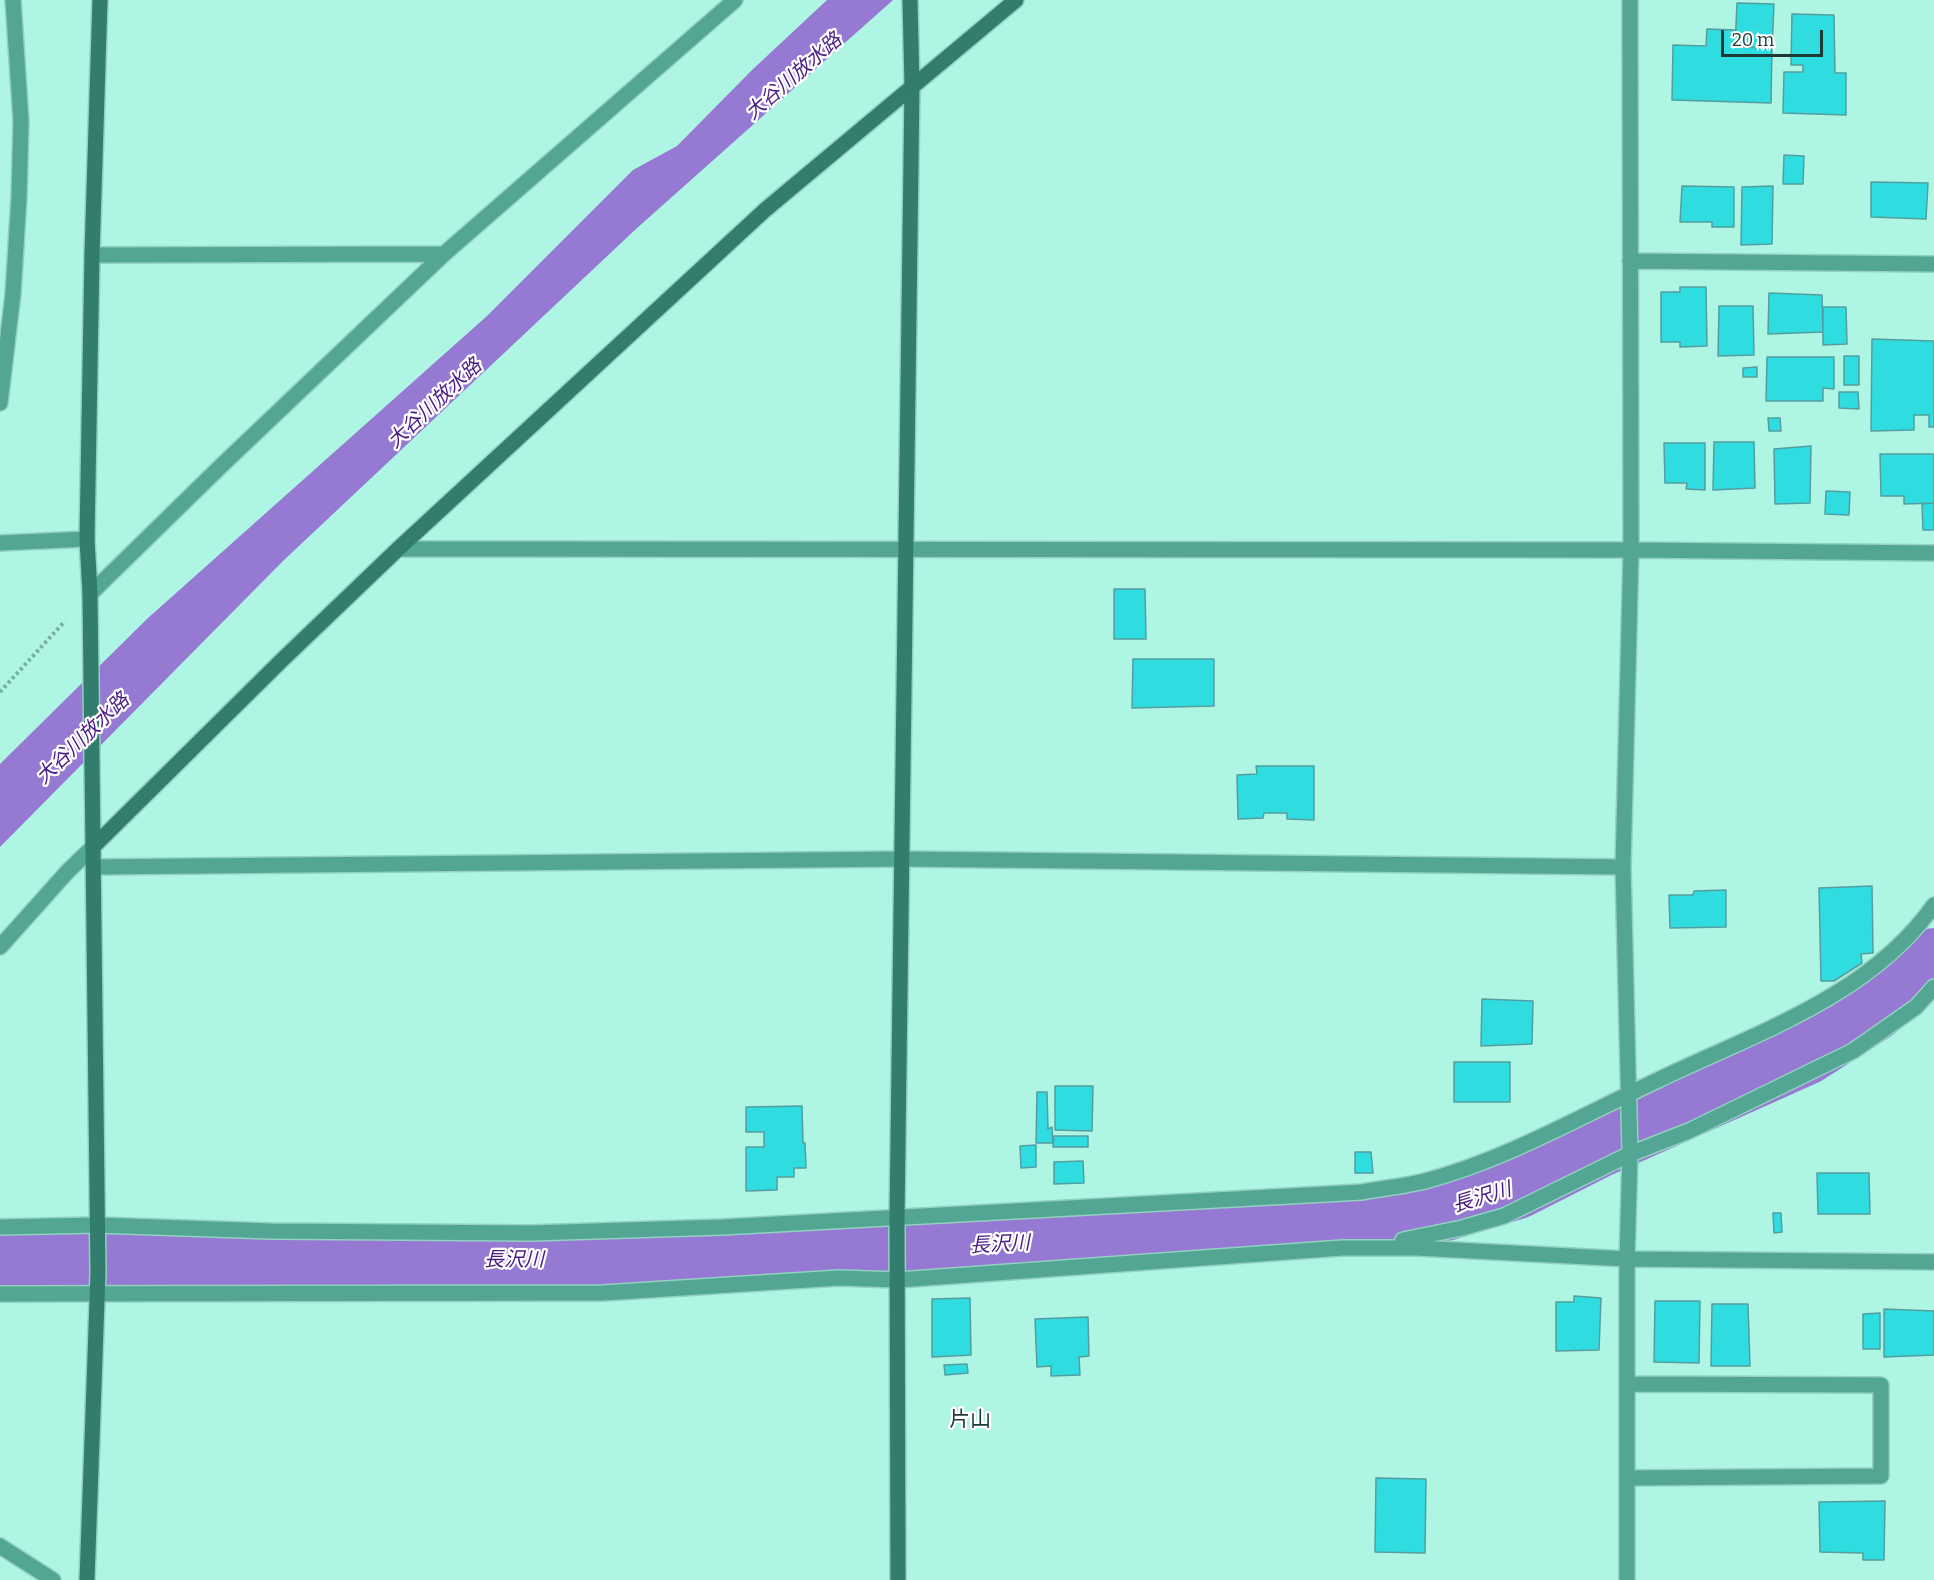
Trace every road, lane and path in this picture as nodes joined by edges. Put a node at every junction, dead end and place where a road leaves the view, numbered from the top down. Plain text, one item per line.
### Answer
1 (13, 0) edge
2 (100, 0) edge
3 (735, 0) edge
4 (910, 0) edge
5 (1016, 0) edge
6 (1630, 0) edge
7 (912, 86) junction
8 (444, 254) junction
9 (92, 255) junction
10 (1630, 261) junction
11 (1934, 264) edge
12 (0, 403) edge
13 (87, 539) junction
14 (0, 543) edge
15 (398, 549) junction
16 (1631, 550) junction
17 (906, 551) junction
18 (1934, 553) edge
19 (90, 594) junction
20 (0, 692) edge
21 (93, 847) junction
22 (903, 859) junction
23 (94, 867) junction
24 (1623, 867) junction
25 (1934, 905) edge
26 (0, 947) edge
27 (1934, 987) edge
28 (1630, 1094) junction
29 (1630, 1154) junction
30 (897, 1222) junction
31 (0, 1227) edge
32 (97, 1228) junction
33 (1342, 1248) junction
34 (1627, 1260) junction
35 (1934, 1262) edge
36 (897, 1274) junction
37 (0, 1294) edge
38 (97, 1295) junction
39 (1627, 1384) junction
40 (1627, 1478) junction
41 (0, 1546) edge
42 (53, 1580) edge
43 (87, 1580) edge
44 (898, 1580) edge
45 (1627, 1580) edge

1 - 12 street
2 - 9 street
3 - 8 street
4 - 7 street
5 - 7 street
6 - 10 street
7 - 15 street
7 - 17 street
8 - 9 street
8 - 19 street
9 - 13 street
10 - 11 street
10 - 16 street
13 - 14 street
13 - 19 street
15 - 17 street
15 - 21 street
16 - 17 street
16 - 18 street
16 - 24 street
17 - 22 street
19 - 20 path
19 - 21 street
21 - 23 street
21 - 26 street
22 - 23 street
22 - 24 street
22 - 30 street
23 - 32 street
24 - 28 street
25 - 28 street
27 - 29 street
28 - 29 street
28 - 30 street
29 - 33 street
29 - 34 street
30 - 32 street
30 - 36 street
31 - 32 street
32 - 38 street
33 - 34 street
33 - 36 street
34 - 35 street
34 - 39 street
36 - 38 street
36 - 44 street
37 - 38 street
38 - 43 street
39 - 40 street
39 - 40 street
40 - 45 street
41 - 42 street

